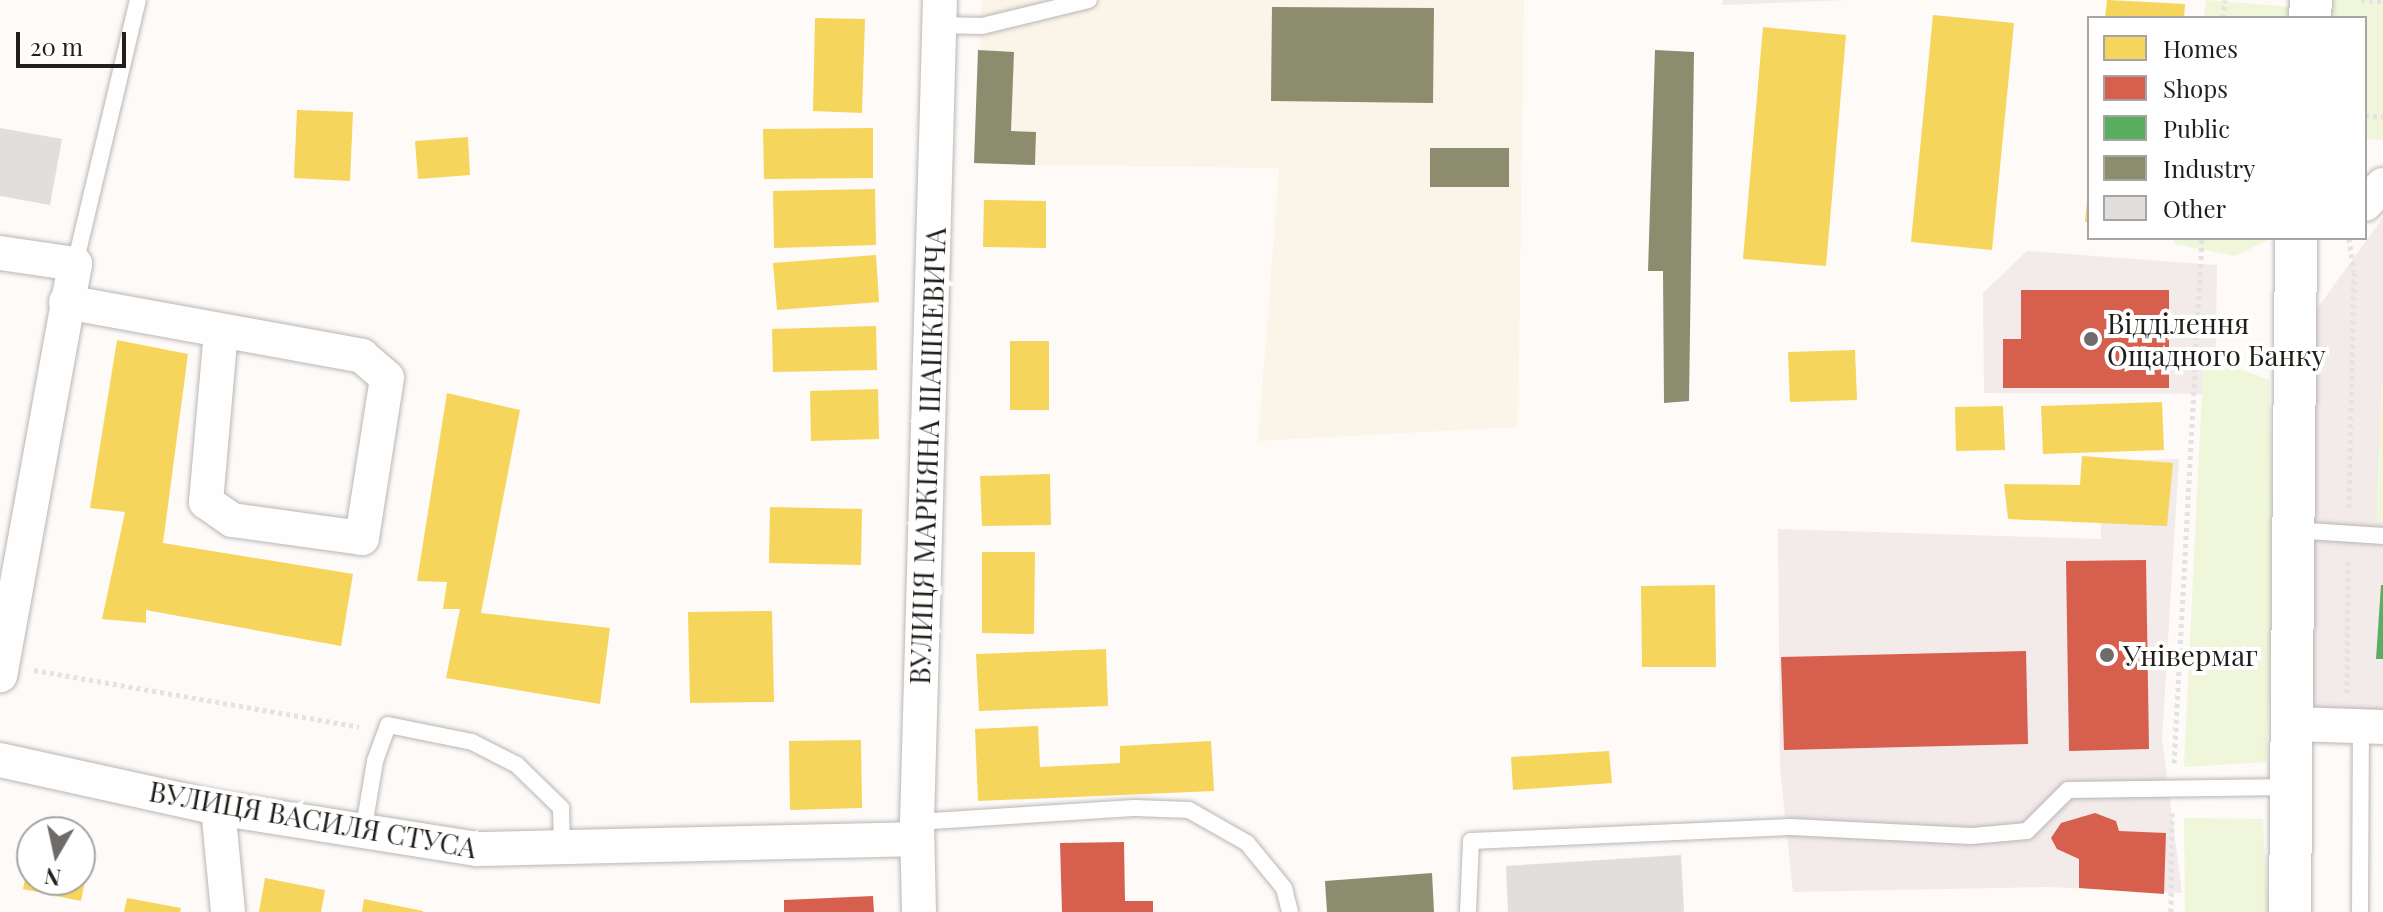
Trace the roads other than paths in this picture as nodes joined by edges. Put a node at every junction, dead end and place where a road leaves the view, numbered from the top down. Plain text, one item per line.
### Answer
1 (138, 0) edge
2 (1089, 0) edge
3 (940, 12) edge
4 (2383, 185) edge
5 (2367, 202) edge
6 (2296, 240) edge
7 (0, 253) edge
8 (75, 264) junction
9 (66, 302) junction
10 (221, 332) junction
11 (2294, 530) junction
12 (2383, 536) edge
13 (1, 669) edge
14 (2294, 724) junction
15 (2364, 726) edge
16 (0, 760) edge
17 (2291, 787) junction
18 (218, 808) junction
19 (917, 831) junction
20 (363, 833) junction
21 (562, 848) junction
22 (228, 912) edge
23 (919, 912) edge
24 (1290, 912) edge
25 (1468, 912) edge
26 (2290, 912) edge
27 (2360, 912) edge

1 - 8 lane
2 - 3 lane
3 - 19 street, ВУЛИЦЯ МАРКІЯНА ШАШКЕВИЧА
4 - 5 street
6 - 11 street
7 - 8 street
8 - 9 street
9 - 10 street
9 - 13 street
10 - 10 street
11 - 12 lane
11 - 14 street
14 - 15 street
14 - 17 street
15 - 27 lane
16 - 18 street, ВУЛИЦЯ ВАСИЛЯ СТУСА
17 - 25 lane
17 - 26 street
18 - 20 street, ВУЛИЦЯ ВАСИЛЯ СТУСА
18 - 22 street
19 - 21 street, ВУЛИЦЯ ВАСИЛЯ СТУСА
19 - 23 street, ВУЛИЦЯ МАРКІЯНА ШАШКЕВИЧА
19 - 24 lane
20 - 21 street, ВУЛИЦЯ ВАСИЛЯ СТУСА
20 - 21 lane

